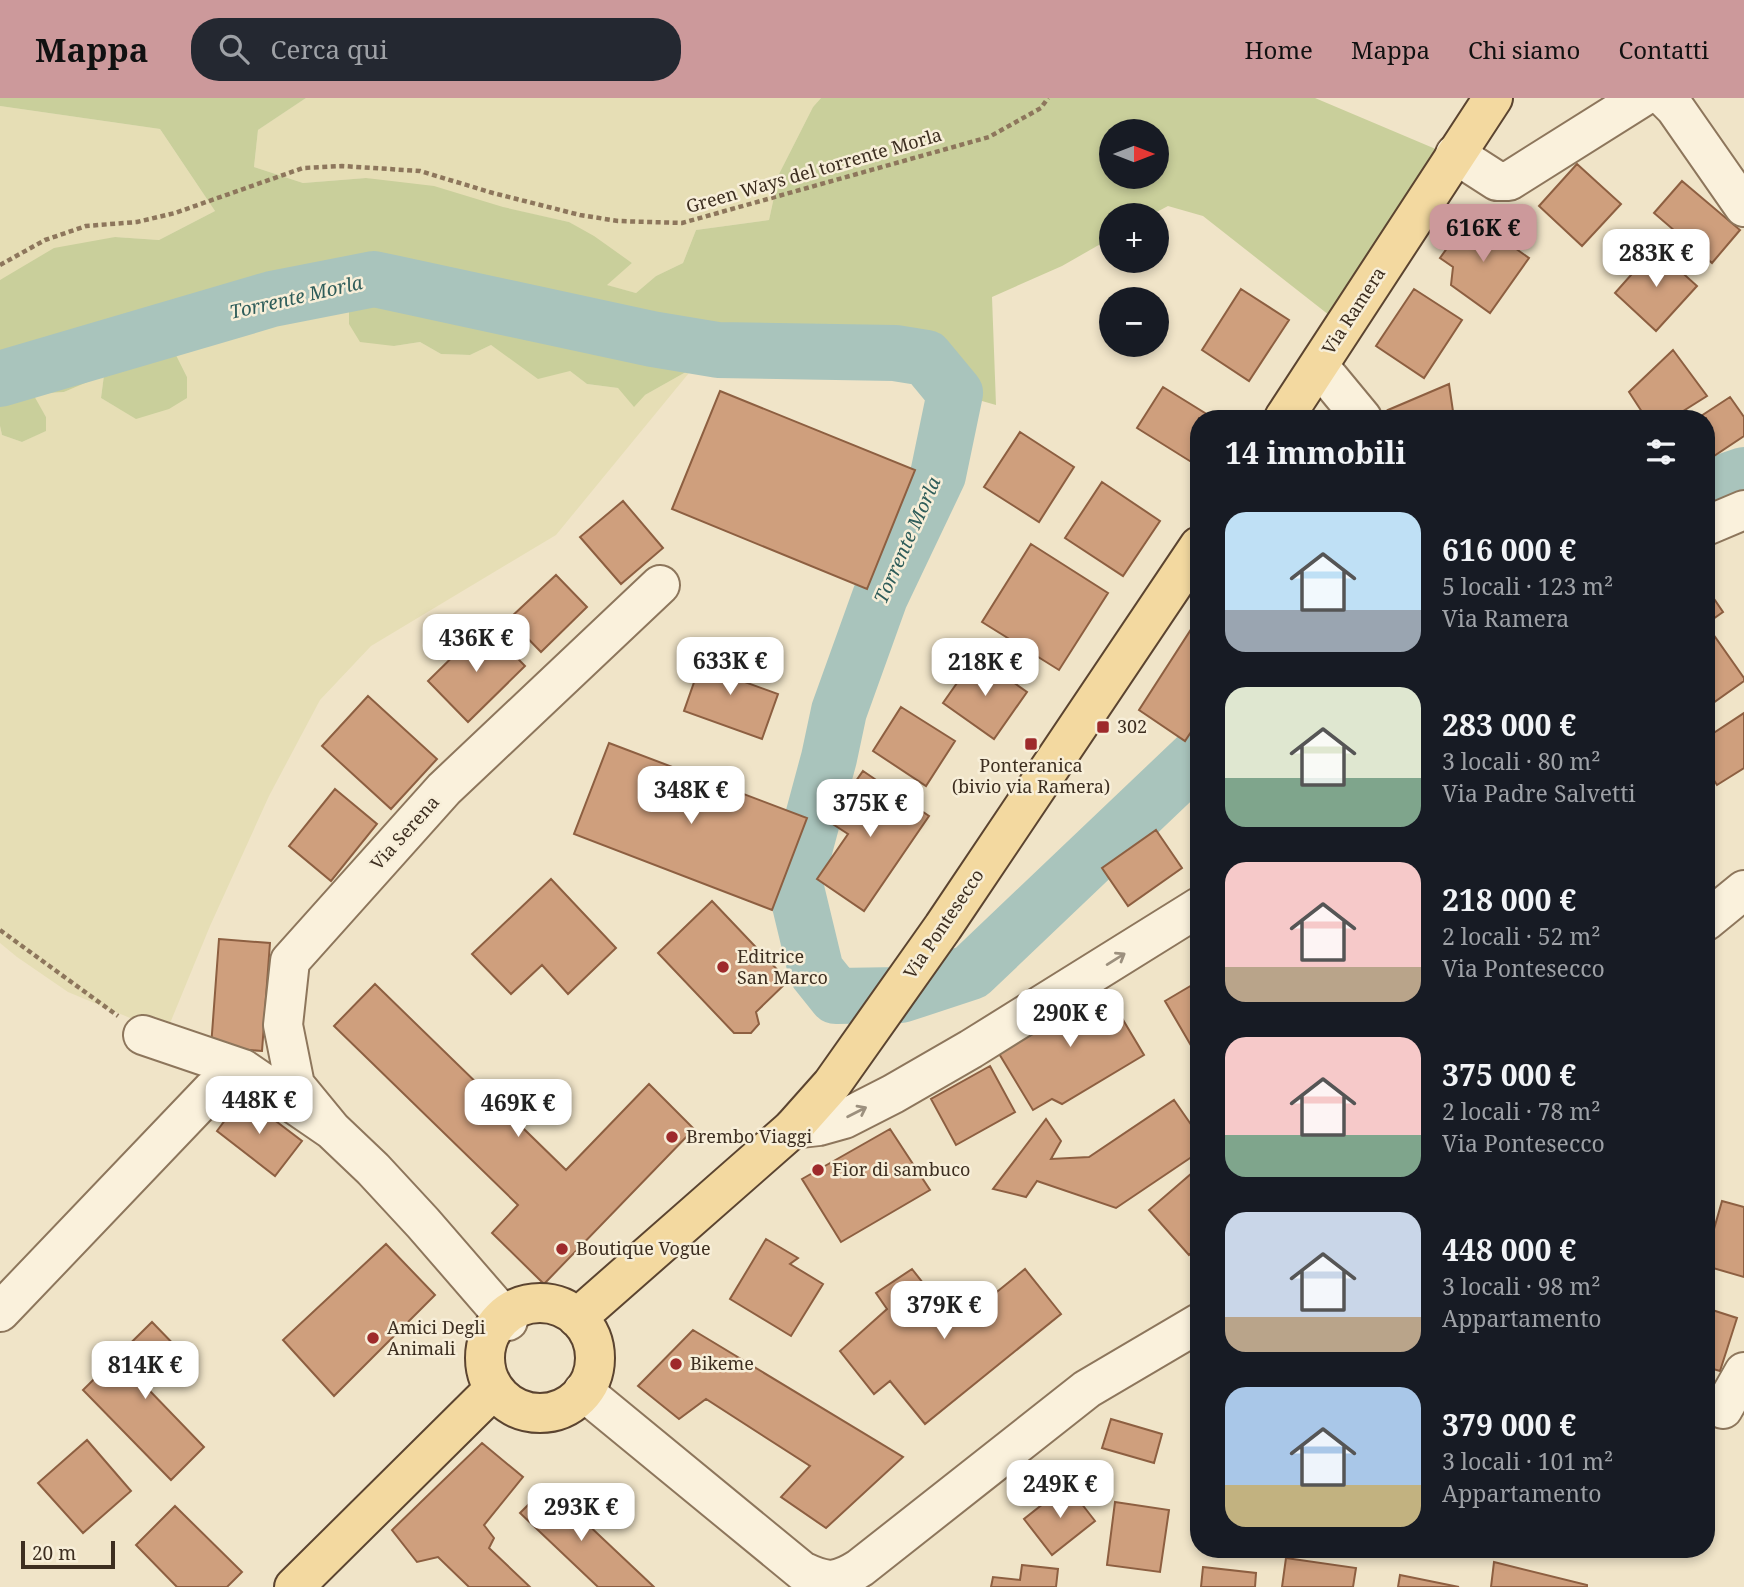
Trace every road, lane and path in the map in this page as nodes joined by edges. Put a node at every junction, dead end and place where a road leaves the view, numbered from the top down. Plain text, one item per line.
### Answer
1 (1048, 98) edge
2 (1493, 98) edge
3 (1641, 98) edge
4 (1665, 98) edge
5 (1455, 154) junction
6 (1744, 207) edge
7 (0, 265) edge
8 (1319, 366) junction
9 (1289, 410) edge
10 (1355, 410) edge
11 (1744, 510) edge
12 (1715, 522) edge
13 (1190, 559) edge
14 (660, 585) dead end
15 (1744, 890) edge
16 (1190, 913) edge
17 (1715, 914) edge
18 (0, 930) edge
19 (143, 1035) joint
20 (243, 1069) junction
21 (792, 1129) junction
22 (332, 1130) junction
23 (0, 1312) edge
24 (507, 1318) junction
25 (577, 1318) junction
26 (1190, 1328) edge
27 (1744, 1372) edge
28 (494, 1389) junction
29 (583, 1391) junction
30 (1724, 1409) edge
31 (842, 1583) edge
32 (294, 1587) edge

1 - 7 path, Green Ways del torrente Morla
2 - 5 main road, Via Ramera
3 - 5 street
4 - 6 street
5 - 8 main road, Via Ramera
8 - 9 main road, Via Ramera
8 - 10 street
11 - 12 street
13 - 21 main road, Via Pontesecco
14 - 22 street, Via Serena
15 - 17 street
21 -> 16 street
18 - 19 path
19 - 20 street
20 - 22 street
20 - 23 street
21 - 25 main road, Via Pontesecco
22 - 24 street
24 - 25 main road
24 - 28 main road
25 - 29 main road
26 - 31 street
27 - 30 street
28 - 29 main road
28 - 32 main road
29 - 31 street

